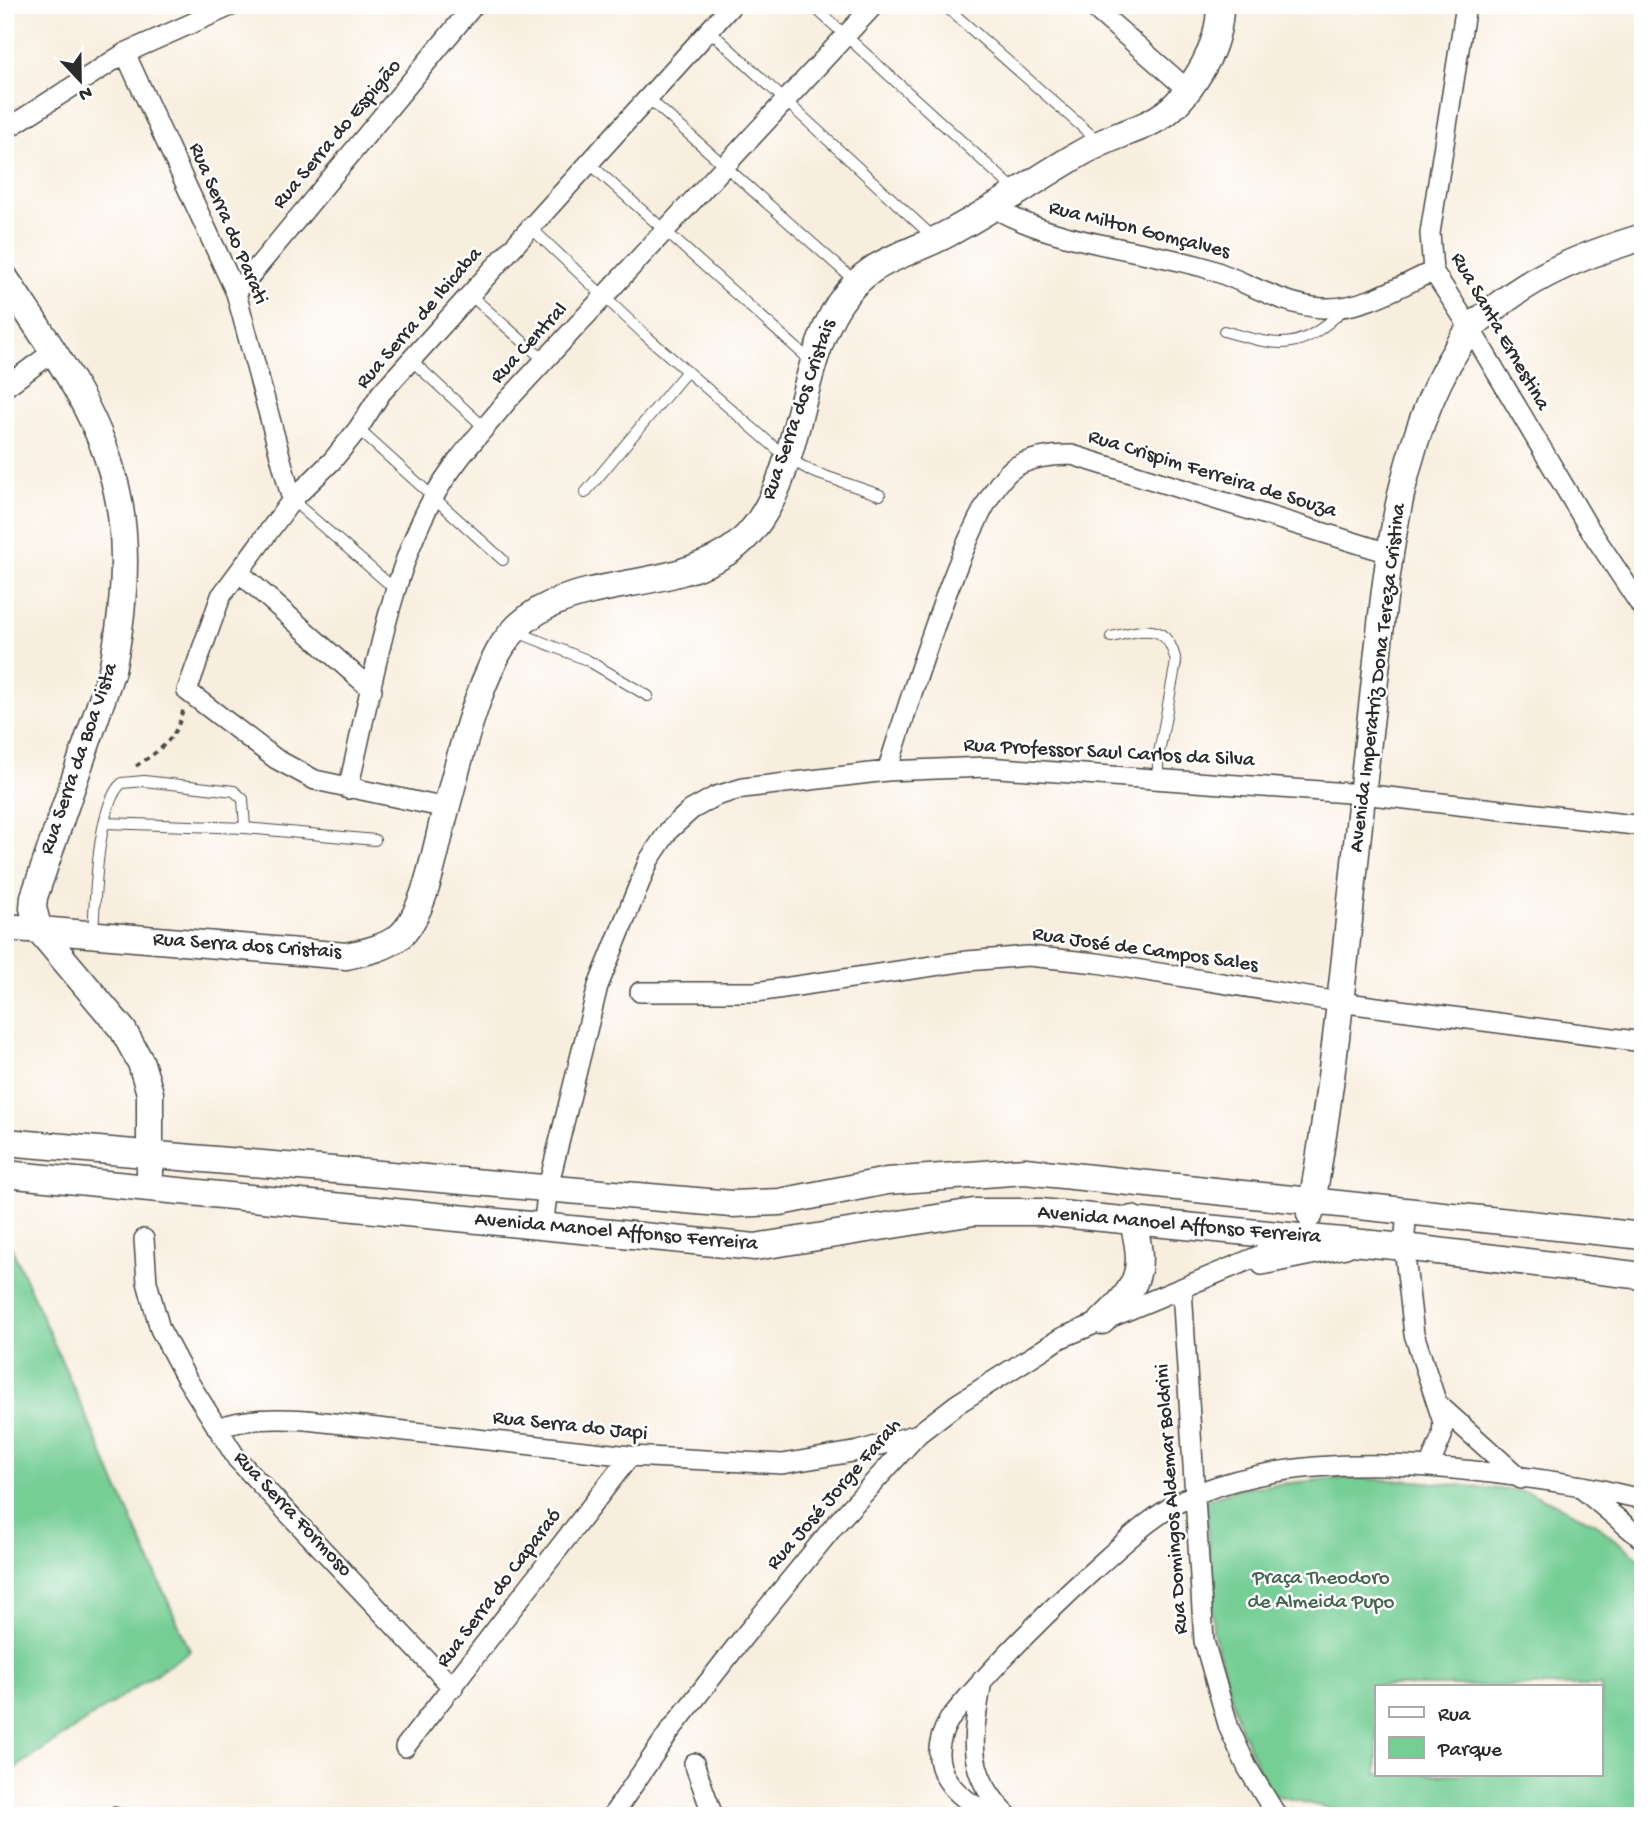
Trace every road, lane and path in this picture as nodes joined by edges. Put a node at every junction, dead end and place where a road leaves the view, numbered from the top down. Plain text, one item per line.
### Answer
1 (233, 5) edge
2 (474, 5) edge
3 (732, 5) edge
4 (813, 5) edge
5 (874, 5) edge
6 (944, 5) edge
7 (1091, 5) edge
8 (1220, 5) edge
9 (1466, 5) edge
10 (709, 30) junction
11 (846, 35) junction
12 (125, 53) junction
13 (1189, 91) junction
14 (648, 98) junction
15 (785, 101) junction
16 (5, 130) edge
17 (1101, 143) junction
18 (589, 163) junction
19 (724, 167) junction
20 (1018, 193) junction
21 (994, 208) junction
22 (531, 228) junction
23 (665, 231) junction
24 (1643, 237) edge
25 (936, 240) junction
26 (1433, 271) junction
27 (5, 278) edge
28 (855, 281) junction
29 (236, 293) junction
30 (469, 294) junction
31 (606, 296) junction
32 (1347, 306) junction
33 (1470, 328) junction
34 (1224, 331) dead end
35 (53, 352) junction
36 (411, 360) junction
37 (545, 361) junction
38 (814, 364) junction
39 (687, 371) junction
40 (5, 387) edge
41 (485, 428) junction
42 (358, 429) junction
43 (786, 457) junction
44 (585, 493) dead end
45 (880, 495) dead end
46 (433, 499) junction
47 (292, 500) junction
48 (1392, 554) junction
49 (503, 560) dead end
50 (239, 572) junction
51 (397, 591) junction
52 (1643, 609) edge
53 (513, 630) junction
54 (1111, 637) dead end
55 (372, 690) junction
56 (187, 691) junction
57 (648, 696) dead end
58 (887, 771) junction
59 (125, 772) dead end
60 (1158, 778) junction
61 (348, 789) junction
62 (1362, 793) junction
63 (446, 808) junction
64 (105, 822) junction
65 (1643, 825) edge
66 (245, 828) junction
67 (375, 840) dead end
68 (5, 927) edge
69 (39, 930) junction
70 (93, 935) junction
71 (640, 992) dead end
72 (1339, 1002) junction
73 (1643, 1042) edge
74 (5, 1142) edge
75 (152, 1157) junction
76 (5, 1174) edge
77 (548, 1187) junction
78 (148, 1188) junction
79 (1313, 1199) junction
80 (1407, 1209) junction
81 (1132, 1219) junction
82 (544, 1228) junction
83 (1640, 1236) edge
84 (1306, 1237) junction
85 (144, 1239) dead end
86 (1368, 1244) junction
87 (1404, 1247) junction
88 (1638, 1275) edge
89 (1207, 1278) junction
90 (1182, 1289) junction
91 (1102, 1321) junction
92 (1440, 1406) junction
93 (217, 1428) junction
94 (918, 1434) junction
95 (630, 1456) junction
96 (1429, 1467) junction
97 (1521, 1479) junction
98 (1577, 1485) junction
99 (1196, 1494) junction
100 (1643, 1499) edge
101 (1643, 1540) edge
102 (982, 1679) junction
103 (453, 1688) junction
104 (405, 1747) dead end
105 (694, 1763) dead end
106 (104, 1816) edge
107 (126, 1816) edge
108 (612, 1816) edge
109 (713, 1816) edge
110 (996, 1816) edge
111 (1008, 1816) edge
112 (1277, 1816) edge

1 - 12 street
2 - 29 street, Rua Serra do Espigão
3 - 10 street, Rua Serra de Ibicaba
4 - 11 lane
5 - 11 street, Rua Central
6 - 17 lane
7 - 13 street
8 - 13 main road, Rua Serra dos Cristais
9 - 26 street, Rua Santa Ernestina
10 - 14 street, Rua Serra de Ibicaba
10 - 15 lane
11 - 15 street, Rua Central
11 - 20 lane
12 - 16 street
12 - 29 street, Rua Serra do Parati
13 - 17 main road, Rua Serra dos Cristais
14 - 18 street, Rua Serra de Ibicaba
14 - 19 lane
15 - 19 street, Rua Central
15 - 25 lane
17 - 20 main road, Rua Serra dos Cristais
18 - 22 street, Rua Serra de Ibicaba
18 - 23 lane
19 - 23 street, Rua Central
19 - 28 lane
20 - 21 main road, Rua Serra dos Cristais
21 - 25 main road, Rua Serra dos Cristais
21 - 32 street, Rua Milton Gomçalves
22 - 30 street, Rua Serra de Ibicaba
22 - 31 lane
23 - 31 street, Rua Central
23 - 38 lane
24 - 33 main road, Avenida Imperatriz Dona Tereza Cristina
25 - 28 main road, Rua Serra dos Cristais
26 - 32 street, Rua Milton Gomçalves
26 - 33 street, Rua Santa Ernestina
27 - 35 main road, Rua Serra da Boa Vista
28 - 38 main road, Rua Serra dos Cristais
29 - 47 street, Rua Serra do Parati
30 - 36 street, Rua Serra de Ibicaba
30 - 37 lane
31 - 37 street, Rua Central
31 - 39 lane
32 - 34 lane
33 - 48 main road, Avenida Imperatriz Dona Tereza Cristina
33 - 52 street, Rua Santa Ernestina
35 - 40 street
35 - 69 main road, Rua Serra da Boa Vista
36 - 41 lane
36 - 42 street, Rua Serra de Ibicaba
37 - 41 street, Rua Central
38 - 43 main road, Rua Serra dos Cristais
39 - 43 lane
39 - 44 lane
41 - 46 street, Rua Central
42 - 46 lane
42 - 47 street, Rua Serra de Ibicaba
43 - 45 lane
43 - 53 main road, Rua Serra dos Cristais
46 - 49 lane
46 - 51 street, Rua Central
47 - 50 street, Rua Serra de Ibicaba
47 - 51 lane
48 - 58 street, Rua Crispim Ferreira de Souza
48 - 62 main road, Avenida Imperatriz Dona Tereza Cristina
50 - 55 street
50 - 56 street, Rua Serra de Ibicaba
51 - 55 street, Rua Central
53 - 57 lane
53 - 63 main road, Rua Serra dos Cristais
54 - 60 lane
55 - 61 street, Rua Central
56 - 59 path
56 - 61 street
58 - 60 street, Rua Professor Saul Carlos da Silva
58 - 77 street, Rua Professor Saul Carlos da Silva
60 - 62 street, Rua Professor Saul Carlos da Silva
61 - 63 street
62 - 65 street, Rua Professor Saul Carlos da Silva
62 - 72 main road, Avenida Imperatriz Dona Tereza Cristina
63 - 70 main road, Rua Serra dos Cristais
64 - 66 lane
64 - 66 lane
64 - 70 lane
66 - 67 lane
68 - 69 main road, Rua Serra dos Cristais
69 - 70 main road, Rua Serra dos Cristais
69 - 75 main road
71 - 72 street, Rua José de Campos Sales
72 - 73 street, Rua José de Campos Sales
72 - 79 main road, Avenida Imperatriz Dona Tereza Cristina
74 - 75 main road, Avenida Manoel Affonso Ferreira
75 - 77 main road, Avenida Manoel Affonso Ferreira
75 - 78 main road
76 - 78 main road, Avenida Manoel Affonso Ferreira
77 - 79 main road, Avenida Manoel Affonso Ferreira
77 - 82 street, Rua Professor Saul Carlos da Silva
78 - 82 main road, Avenida Manoel Affonso Ferreira
79 - 80 main road, Avenida Manoel Affonso Ferreira
79 - 84 main road, Avenida Imperatriz Dona Tereza Cristina
80 - 83 main road, Avenida Manoel Affonso Ferreira
80 - 87 street
81 - 82 main road, Avenida Manoel Affonso Ferreira
81 - 84 main road, Avenida Manoel Affonso Ferreira
81 - 91 main road
83 - 88 main road
84 - 86 main road, Avenida Manoel Affonso Ferreira
84 - 89 street, Rua José Jorge Farah
85 - 93 street, Rua Serra Formoso
86 - 87 main road, Avenida Manoel Affonso Ferreira
86 - 89 street, Rua José Jorge Farah
87 - 88 main road, Avenida Manoel Affonso Ferreira
87 - 92 street
89 - 90 street, Rua José Jorge Farah
90 - 91 street, Rua José Jorge Farah
90 - 99 street, Rua Domingos Aldemar Boldrini
91 - 94 street, Rua José Jorge Farah
92 - 96 street
92 - 97 street
93 - 95 street, Rua Serra do Japi
93 - 103 street, Rua Serra Formoso
94 - 95 street, Rua Serra do Japi
94 - 108 street, Rua José Jorge Farah
95 - 103 street, Rua Serra do Caparaó
96 - 97 street
96 - 99 street
97 - 98 street
98 - 100 street
98 - 101 street
99 - 102 street
99 - 112 street, Rua Domingos Aldemar Boldrini
102 - 110 street
102 - 111 street
103 - 104 street, Rua Serra do Caparaó
105 - 109 street
106 - 107 lane

